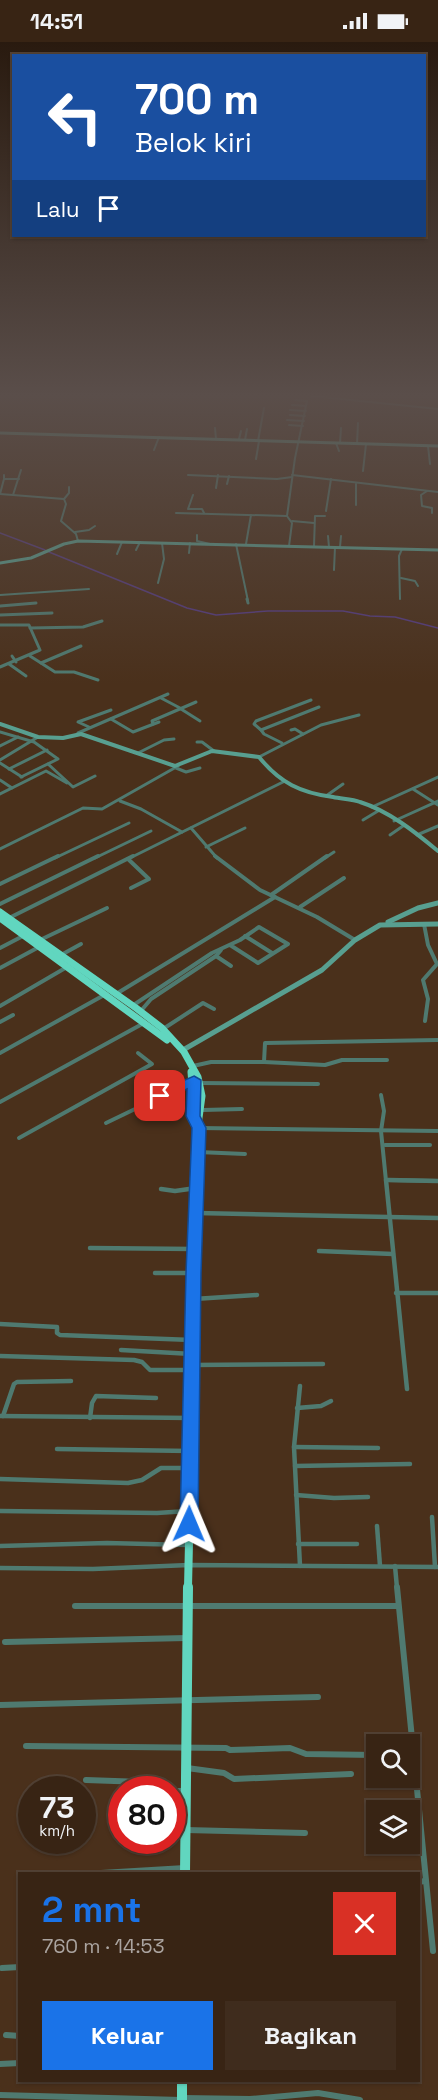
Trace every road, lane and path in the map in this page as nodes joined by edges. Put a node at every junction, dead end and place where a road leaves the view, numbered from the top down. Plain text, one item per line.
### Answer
1 (14, 492) edge
2 (69, 492) edge
3 (290, 492) edge
4 (329, 492) edge
5 (356, 492) edge
6 (425, 492) edge
7 (0, 494) edge
8 (13, 495) junction
9 (193, 495) dead end
10 (64, 499) junction
11 (356, 505) dead end
12 (326, 511) dead end
13 (176, 513) dead end
14 (204, 513) junction
15 (432, 513) dead end
16 (251, 515) junction
17 (287, 516) junction
18 (325, 516) dead end
19 (292, 521) junction
20 (314, 523) junction
21 (95, 526) dead end
22 (74, 532) junction
23 (197, 535) dead end
24 (328, 536) dead end
25 (341, 536) dead end
26 (78, 541) junction
27 (122, 542) junction
28 (140, 542) junction
29 (162, 543) junction
30 (190, 543) junction
31 (210, 544) junction
32 (236, 544) junction
33 (246, 544) junction
34 (289, 546) junction
35 (314, 546) junction
36 (329, 547) junction
37 (335, 547) junction
38 (340, 547) junction
39 (402, 549) junction
40 (136, 550) dead end
41 (438, 550) edge
42 (189, 553) dead end
43 (117, 554) dead end
44 (0, 563) edge
45 (334, 570) dead end
46 (401, 578) junction
47 (158, 583) dead end
48 (418, 586) dead end
49 (89, 589) dead end
50 (0, 595) edge
51 (400, 599) dead end
52 (36, 603) dead end
53 (248, 603) dead end
54 (0, 606) edge
55 (52, 613) dead end
56 (0, 615) edge
57 (102, 621) dead end
58 (0, 625) edge
59 (30, 628) junction
60 (81, 646) dead end
61 (12, 656) dead end
62 (30, 656) junction
63 (4, 660) dead end
64 (16, 662) junction
65 (41, 664) junction
66 (8, 665) junction
67 (0, 667) edge
68 (26, 676) dead end
69 (98, 680) dead end
70 (168, 694) dead end
71 (161, 698) junction
72 (175, 699) dead end
73 (311, 700) dead end
74 (169, 701) junction
75 (196, 702) dead end
76 (319, 707) dead end
77 (181, 708) junction
78 (111, 710) dead end
79 (359, 715) dead end
80 (110, 719) junction
81 (200, 721) dead end
82 (159, 722) dead end
83 (0, 724) edge
84 (154, 724) junction
85 (90, 728) junction
86 (261, 730) junction
87 (291, 730) dead end
88 (0, 732) edge
89 (78, 733) junction
90 (303, 734) junction
91 (18, 737) junction
92 (39, 737) junction
93 (174, 739) dead end
94 (34, 742) junction
95 (197, 742) dead end
96 (283, 744) junction
97 (0, 746) edge
98 (47, 750) junction
99 (214, 751) junction
100 (138, 753) junction
101 (259, 757) junction
102 (0, 761) edge
103 (48, 764) junction
104 (177, 767) junction
105 (200, 768) dead end
106 (9, 769) junction
107 (95, 776) dead end
108 (21, 777) junction
109 (438, 777) edge
110 (0, 780) edge
111 (27, 780) junction
112 (283, 782) junction
113 (67, 783) junction
114 (343, 784) dead end
115 (12, 788) junction
116 (412, 789) junction
117 (0, 794) edge
118 (326, 797) junction
119 (120, 801) junction
120 (437, 803) edge
121 (372, 807) junction
122 (378, 811) junction
123 (363, 820) dead end
124 (394, 821) junction
125 (129, 823) dead end
126 (403, 826) junction
127 (438, 826) edge
128 (191, 828) junction
129 (245, 828) dead end
130 (151, 831) dead end
131 (183, 832) junction
132 (390, 835) dead end
133 (417, 835) junction
134 (206, 847) junction
135 (0, 849) edge
136 (438, 850) edge
137 (334, 852) dead end
138 (128, 859) junction
139 (344, 878) dead end
140 (0, 884) edge
141 (131, 888) dead end
142 (273, 895) junction
143 (438, 903) edge
144 (0, 904) edge
145 (299, 907) junction
146 (107, 908) dead end
147 (0, 912) edge
148 (4, 919) edge
149 (387, 923) junction
150 (424, 923) junction
151 (438, 924) edge
152 (24, 935) junction
153 (244, 936) junction
154 (355, 940) junction
155 (40, 943) junction
156 (81, 944) dead end
157 (230, 945) junction
158 (0, 948) edge
159 (221, 950) junction
160 (272, 953) junction
161 (61, 955) junction
162 (216, 956) junction
163 (231, 966) dead end
164 (67, 967) junction
165 (0, 968) edge
166 (111, 993) junction
167 (0, 1006) edge
168 (132, 1006) junction
169 (214, 1009) dead end
170 (140, 1012) junction
171 (13, 1015) dead end
172 (425, 1021) dead end
173 (0, 1022) edge
174 (145, 1022) junction
175 (163, 1030) junction
176 (438, 1040) edge
177 (183, 1050) junction
178 (0, 1053) edge
179 (138, 1053) dead end
180 (387, 1060) dead end
181 (264, 1062) junction
182 (193, 1066) junction
183 (197, 1082) junction
184 (318, 1084) dead end
185 (381, 1095) dead end
186 (0, 1102) edge
187 (242, 1109) dead end
188 (203, 1110) junction
189 (106, 1123) dead end
190 (199, 1126) junction
191 (381, 1131) junction
192 (438, 1131) edge
193 (19, 1138) dead end
194 (385, 1145) junction
195 (430, 1145) dead end
196 (198, 1152) junction
197 (245, 1154) dead end
198 (388, 1180) junction
199 (438, 1181) edge
200 (197, 1188) junction
201 (161, 1189) dead end
202 (197, 1213) junction
203 (391, 1216) junction
204 (438, 1218) edge
205 (90, 1248) dead end
206 (194, 1249) junction
207 (319, 1251) dead end
208 (393, 1254) junction
209 (193, 1273) junction
210 (155, 1274) dead end
211 (396, 1293) junction
212 (438, 1293) edge
213 (257, 1295) dead end
214 (193, 1299) junction
215 (0, 1324) edge
216 (192, 1340) junction
217 (121, 1350) dead end
218 (192, 1354) junction
219 (0, 1356) edge
220 (323, 1364) dead end
221 (192, 1368) junction
222 (71, 1382) dead end
223 (300, 1386) dead end
224 (407, 1389) dead end
225 (156, 1398) dead end
226 (330, 1401) dead end
227 (297, 1408) junction
228 (2, 1416) edge
229 (90, 1418) junction
230 (191, 1419) junction
231 (294, 1447) junction
232 (378, 1448) dead end
233 (57, 1449) dead end
234 (191, 1451) junction
235 (410, 1464) dead end
236 (295, 1467) junction
237 (190, 1468) junction
238 (0, 1479) edge
239 (296, 1495) junction
240 (368, 1497) dead end
241 (0, 1511) edge
242 (189, 1511) junction
243 (432, 1517) dead end
244 (376, 1526) dead end
245 (298, 1544) junction
246 (357, 1544) dead end
247 (189, 1545) junction
248 (0, 1546) edge
249 (189, 1565) junction
250 (300, 1566) junction
251 (380, 1566) junction
252 (394, 1566) junction
253 (0, 1568) edge
254 (437, 1568) edge
255 (75, 1606) dead end
256 (188, 1606) junction
257 (399, 1606) junction
258 (188, 1638) junction
259 (5, 1642) dead end
260 (318, 1697) dead end
261 (186, 1700) junction
262 (0, 1705) edge
263 (410, 1734) edge
264 (26, 1746) dead end
265 (186, 1747) junction
266 (366, 1755) edge
267 (186, 1768) junction
268 (351, 1774) dead end
269 (186, 1776) edge
270 (415, 1788) edge
271 (186, 1830) edge
272 (305, 1833) dead end
273 (185, 1854) edge
274 (185, 1871) edge
275 (143, 1872) edge
276 (422, 1882) edge
277 (433, 1951) dead end
278 (18, 1966) edge
279 (2, 1968) dead end
280 (6, 2035) dead end
281 (18, 2036) edge
282 (18, 2063) edge
283 (0, 2064) edge
284 (182, 2082) edge
285 (0, 2095) edge
286 (182, 2099) edge
287 (360, 2100) edge

1 - 8 street
2 - 10 street
3 - 17 street
4 - 12 street
5 - 11 street
6 - 15 street
7 - 8 street
8 - 10 street
9 - 14 street
10 - 22 street
13 - 14 street
14 - 16 street
16 - 17 street
16 - 33 street
17 - 19 street
18 - 20 street
19 - 20 street
19 - 34 street
20 - 35 street
21 - 22 street
22 - 26 street
23 - 31 street
24 - 36 street
25 - 38 street
26 - 27 street
26 - 44 street
27 - 28 street
27 - 43 street
28 - 29 street
28 - 40 street
29 - 30 street
29 - 47 street
30 - 31 street
30 - 42 street
31 - 32 street
32 - 33 street
32 - 53 street
33 - 34 street
34 - 35 street
35 - 36 street
36 - 37 street
37 - 38 street
37 - 45 street
38 - 39 street
39 - 41 street
39 - 46 street
46 - 48 street
46 - 51 street
49 - 50 street
52 - 54 street
55 - 56 street
57 - 59 street
58 - 59 street
59 - 62 street
60 - 65 street
61 - 64 street
62 - 64 street
62 - 65 street
63 - 66 street
64 - 66 street
65 - 69 street
66 - 67 street
66 - 68 street
70 - 71 street
71 - 74 street
71 - 80 street
72 - 74 street
73 - 86 street
74 - 77 street
75 - 77 street
76 - 86 street
77 - 81 street
77 - 84 street
78 - 85 street
79 - 90 street
80 - 84 street
80 - 85 street
82 - 84 street
83 - 92 street
85 - 89 street
86 - 96 street
87 - 90 street
88 - 91 street
89 - 92 street
89 - 100 street
90 - 96 street
91 - 94 street
91 - 97 street
92 - 94 street
93 - 100 street
94 - 98 street
94 - 102 street
95 - 99 street
96 - 101 street
98 - 103 street
98 - 106 street
99 - 101 street
99 - 104 street
100 - 104 street
101 - 112 street
102 - 106 street
103 - 108 street
103 - 113 street
104 - 105 street
104 - 119 street
106 - 108 street
107 - 113 street
108 - 111 street
109 - 116 street
110 - 115 street
111 - 113 street
111 - 115 street
112 - 118 street
112 - 128 street
114 - 118 street
115 - 117 street
116 - 120 street
116 - 121 street
118 - 121 street
119 - 131 street
119 - 135 street
120 - 124 street
121 - 122 street
122 - 123 street
122 - 124 street
124 - 126 street
125 - 140 street
126 - 132 street
126 - 133 street
127 - 133 street
128 - 131 street
128 - 134 street
129 - 134 street
130 - 144 street
131 - 138 street
133 - 136 street
134 - 142 street
137 - 142 street
138 - 141 street
138 - 148 street
139 - 145 street
142 - 145 street
142 - 166 street
143 - 149 street
145 - 154 street
146 - 155 street
147 - 148 highway
148 - 152 highway
148 - 155 highway
149 - 150 street
149 - 154 street
150 - 151 street
150 - 172 street
152 - 155 highway
152 - 158 street
153 - 157 street
153 - 160 street
153 - 160 street
154 - 177 street
155 - 161 highway
155 - 164 highway
155 - 165 street
156 - 161 street
157 - 159 street
157 - 160 street
159 - 162 street
159 - 168 street
161 - 166 highway
162 - 163 street
162 - 170 street
164 - 166 highway
164 - 167 street
166 - 168 highway
166 - 174 highway
166 - 178 street
168 - 170 highway
169 - 175 street
170 - 175 highway
171 - 173 street
174 - 183 highway
174 - 186 street
175 - 177 highway
176 - 181 street
177 - 182 highway
179 - 193 street
180 - 181 street
181 - 182 street
182 - 183 highway
183 - 184 street
183 - 188 highway
183 - 189 street
183 - 190 highway
185 - 191 street
187 - 188 street
188 - 190 highway
190 - 191 street
190 - 196 highway
191 - 192 street
191 - 194 street
194 - 195 street
194 - 198 street
196 - 197 street
196 - 200 highway
198 - 199 street
198 - 203 street
200 - 201 street
200 - 202 highway
202 - 203 street
202 - 206 highway
203 - 204 street
203 - 208 street
205 - 206 street
206 - 209 highway
207 - 208 street
208 - 211 street
209 - 210 street
209 - 214 highway
211 - 212 street
211 - 224 street
213 - 214 street
214 - 216 highway
215 - 216 street
216 - 218 highway
217 - 218 street
218 - 221 highway
219 - 221 street
220 - 221 street
221 - 230 highway
222 - 228 street
223 - 227 street
225 - 229 street
226 - 227 street
227 - 231 street
228 - 229 street
229 - 230 street
230 - 234 highway
231 - 232 street
231 - 236 street
233 - 234 street
234 - 237 highway
235 - 236 street
236 - 239 street
237 - 238 street
237 - 242 highway
239 - 240 street
239 - 245 street
241 - 242 street
242 - 247 highway
243 - 254 street
244 - 251 street
245 - 246 street
245 - 250 street
247 - 248 street
247 - 249 highway
249 - 250 street
249 - 253 street
249 - 256 highway
250 - 251 street
251 - 252 street
252 - 254 street
252 - 257 street
255 - 256 street
256 - 257 street
256 - 258 highway
257 - 263 street
258 - 259 street
258 - 261 highway
260 - 261 street
261 - 262 street
261 - 265 highway
264 - 265 street
265 - 266 street
265 - 267 highway
267 - 268 street
267 - 269 highway
270 - 276 street
271 - 272 street
273 - 274 highway
274 - 275 street
276 - 277 street
278 - 279 street
280 - 281 street
282 - 283 street
284 - 286 highway
285 - 286 street
286 - 287 street

